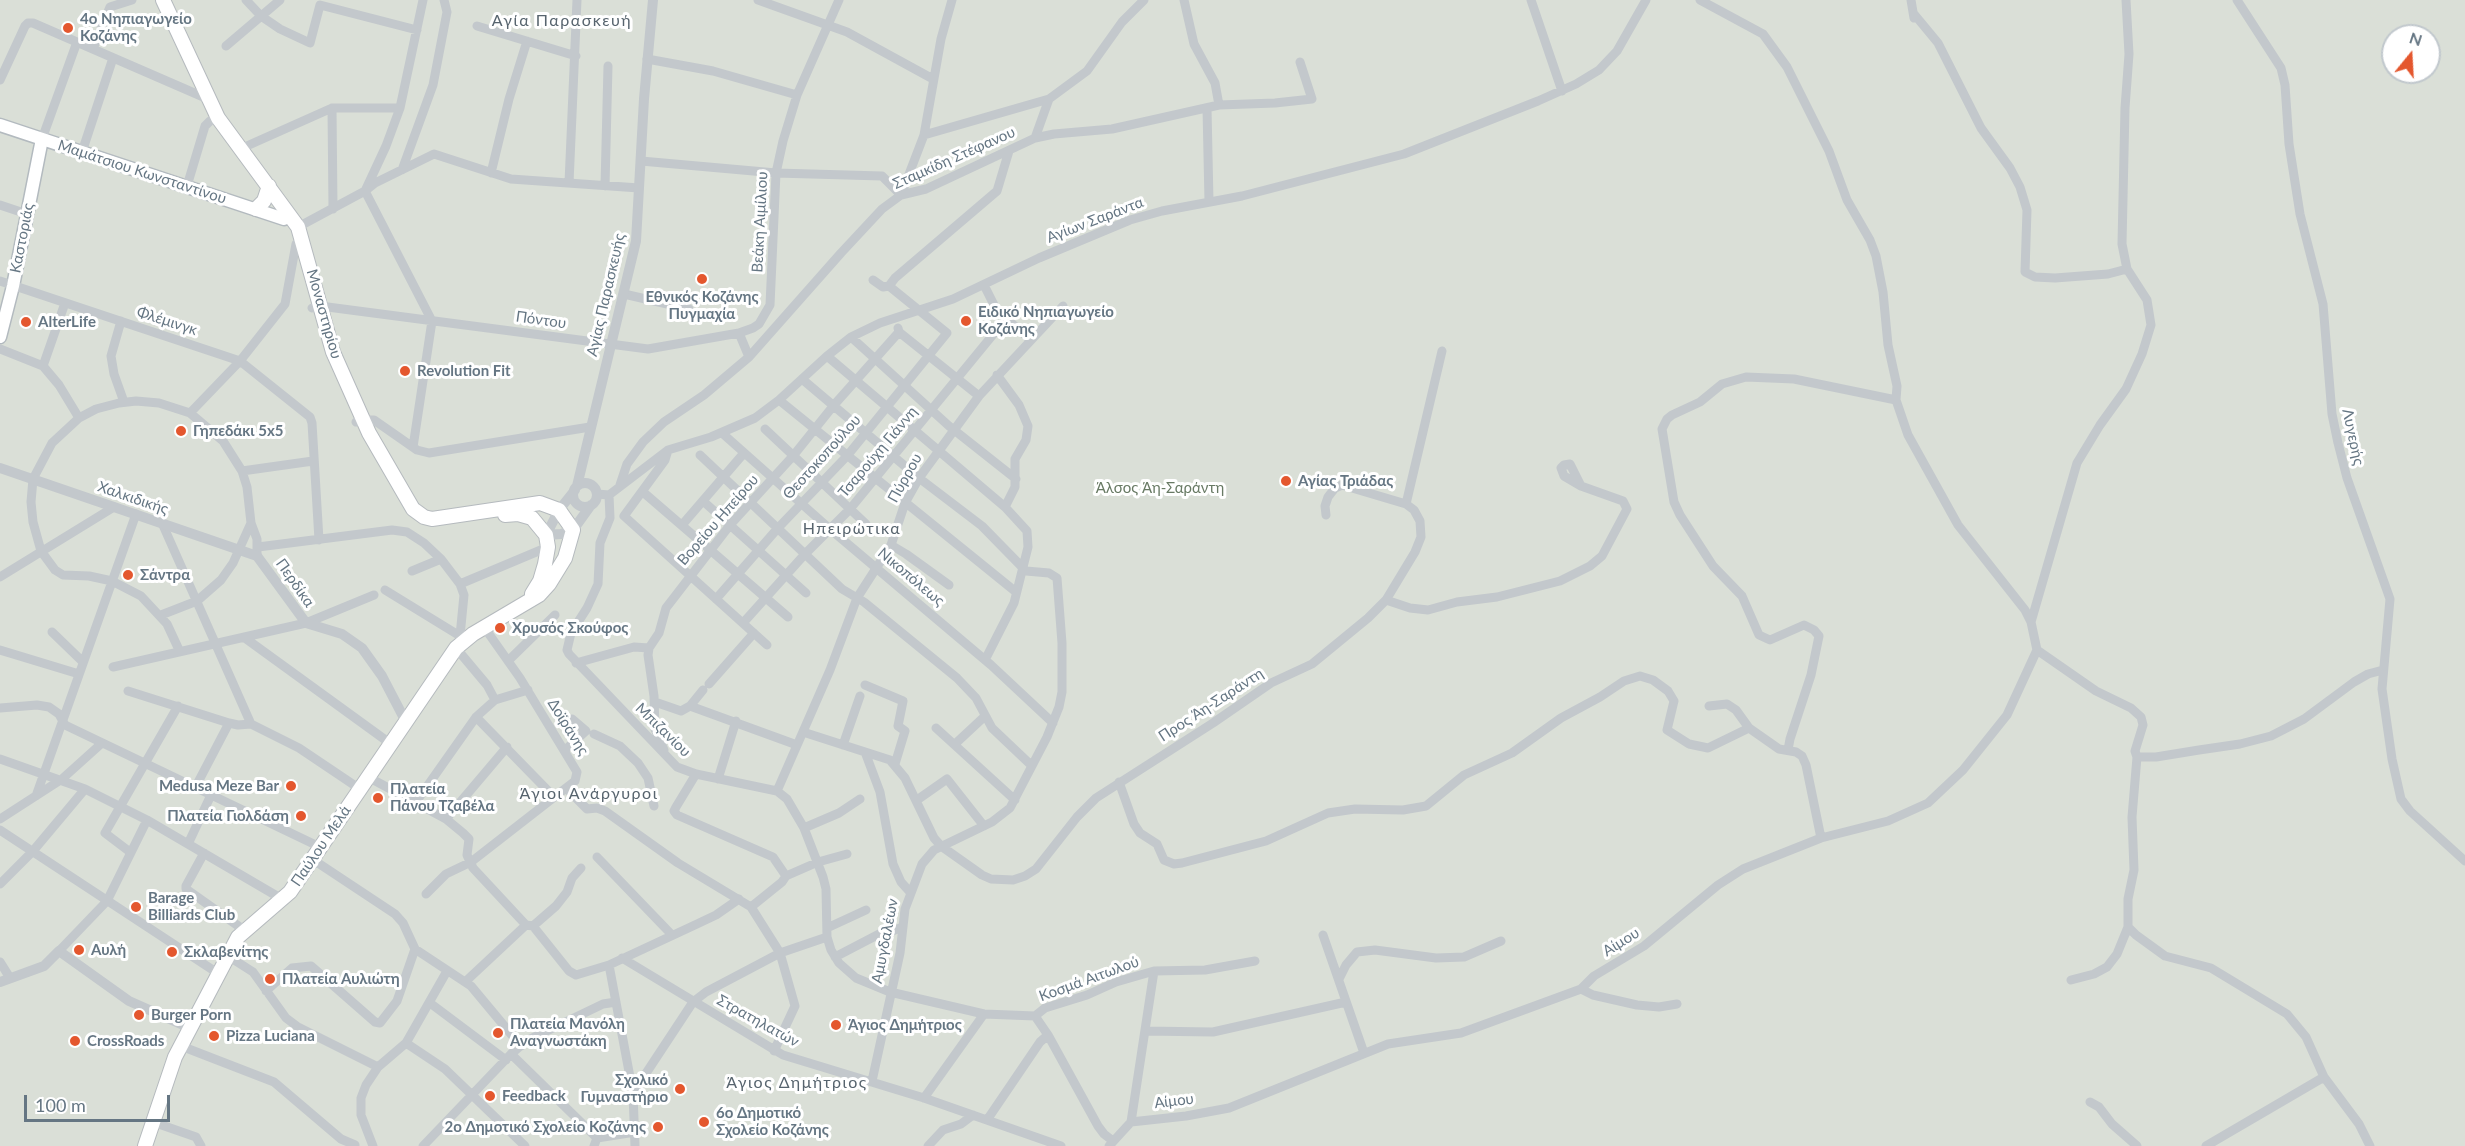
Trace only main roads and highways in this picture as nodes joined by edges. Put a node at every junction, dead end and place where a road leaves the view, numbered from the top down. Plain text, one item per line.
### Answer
1 (155, 0) edge
2 (163, 0) edge
3 (203, 96) junction
4 (214, 120) junction
5 (0, 125) edge
6 (42, 139) junction
7 (268, 190) junction
8 (256, 209) junction
9 (284, 219) junction
10 (316, 307) junction
11 (0, 334) edge
12 (360, 421) junction
13 (573, 530) joint
14 (547, 541) joint
15 (522, 605) junction
16 (145, 1146) edge

1 - 3 main road, Μοναστηρίου
2 - 3 main road, Μοναστηρίου
3 - 4 main road, Μοναστηρίου
4 - 7 main road, Μοναστηρίου
4 - 7 main road, Μοναστηρίου
5 - 6 main road, Μαμάτσιου Κωνσταντίνου
6 - 8 main road, Μαμάτσιου Κωνσταντίνου
6 - 11 main road, Καστοριάς
7 - 8 main road
7 - 9 main road, Μοναστηρίου
7 - 10 main road, Μοναστηρίου
8 - 9 main road, Μαμάτσιου Κωνσταντίνου
9 - 10 main road, Μοναστηρίου
10 - 12 main road, Μοναστηρίου
12 - 13 main road, Μοναστηρίου
12 - 14 main road, Μοναστηρίου
13 - 15 main road, Παύλου Μελά
14 - 15 main road, Παύλου Μελά
15 - 16 main road, Παύλου Μελά

